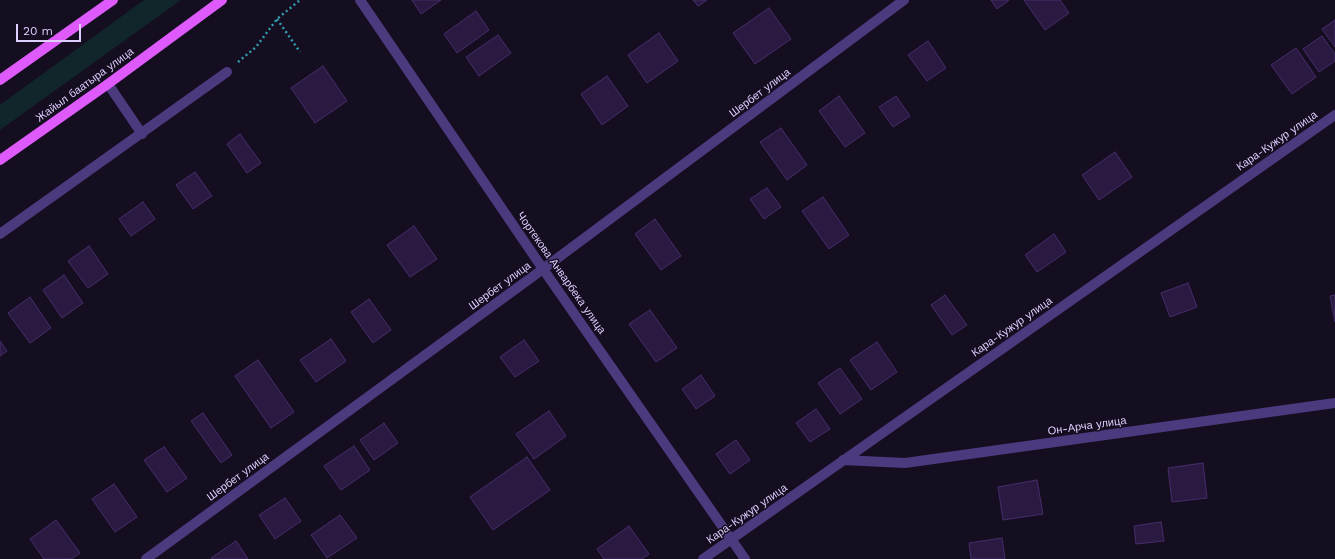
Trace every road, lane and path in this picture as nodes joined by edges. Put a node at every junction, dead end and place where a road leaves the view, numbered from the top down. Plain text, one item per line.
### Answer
1 (113, 0) edge
2 (222, 0) edge
3 (300, 0) edge
4 (360, 0) edge
5 (904, 0) edge
6 (277, 19) junction
7 (300, 52) dead end
8 (228, 72) joint
9 (0, 80) edge
10 (108, 84) junction
11 (1335, 115) edge
12 (142, 134) junction
13 (0, 160) edge
14 (0, 234) edge
15 (544, 269) junction
16 (1335, 403) edge
17 (843, 460) junction
18 (732, 540) junction
19 (146, 559) edge
20 (703, 559) edge
21 (745, 559) edge

1 - 9 main road
2 - 10 main road, Жайыл баатыра улица
3 - 6 path
4 - 15 street, Чортекова Анварбека улица
5 - 15 street, Шербет улица
6 - 7 path
6 - 8 path
8 - 12 street
10 - 12 street
10 - 13 main road, Жайыл баатыра улица
11 - 17 street, Кара-Кужур улица
12 - 14 street
15 - 18 street, Чортекова Анварбека улица
15 - 19 street, Шербет улица
16 - 17 street, Он-Арча улица
17 - 18 street, Кара-Кужур улица
18 - 20 street, Кара-Кужур улица
18 - 21 street, Чортекова Анварбека улица

